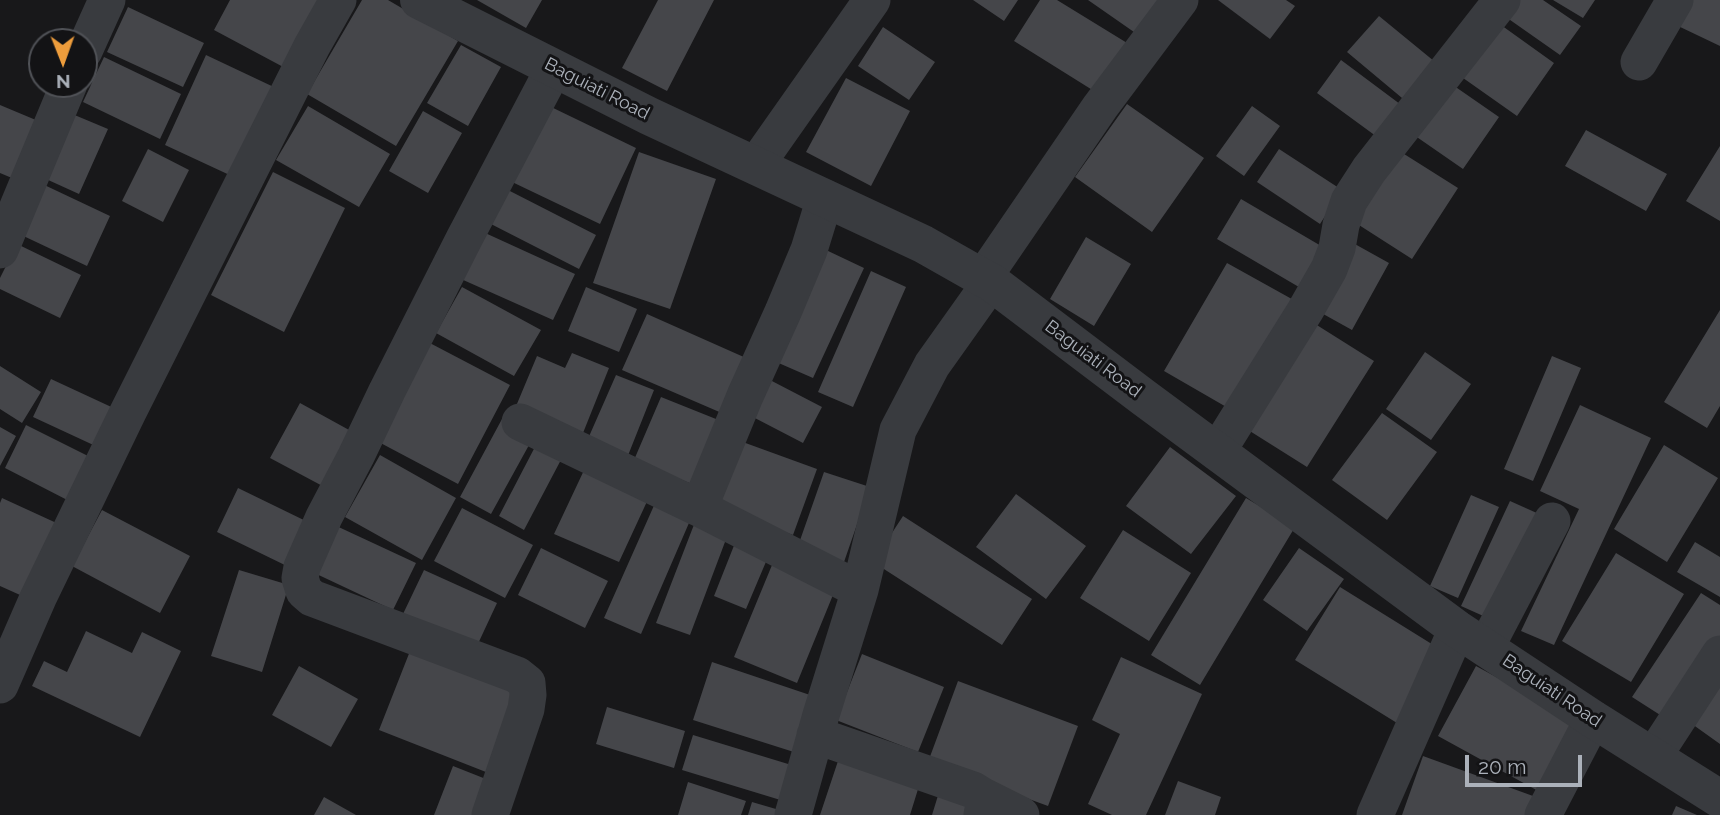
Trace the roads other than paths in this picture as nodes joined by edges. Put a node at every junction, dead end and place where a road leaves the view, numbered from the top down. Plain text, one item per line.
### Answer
1 (107, 0) edge
2 (338, 0) edge
3 (419, 0) edge
4 (872, 0) edge
5 (1180, 0) edge
6 (1502, 0) edge
7 (1675, 0) edge
8 (94, 28) edge
9 (1639, 62) dead end
10 (554, 68) junction
11 (63, 98) edge
12 (755, 166) junction
13 (825, 198) junction
14 (0, 250) edge
15 (987, 280) junction
16 (520, 422) dead end
17 (1217, 452) junction
18 (699, 508) junction
19 (1552, 521) dead end
20 (860, 590) junction
21 (1471, 638) junction
22 (1720, 654) edge
23 (0, 685) edge
24 (1593, 719) junction
25 (815, 735) junction
26 (1653, 757) junction
27 (1720, 799) edge
28 (982, 805) edge
29 (490, 815) edge
30 (793, 815) edge
31 (1021, 815) edge
32 (1375, 815) edge
33 (1542, 815) edge

1 - 8 street
2 - 23 street
3 - 10 street, Baguiati Road
4 - 12 street
5 - 15 street
6 - 17 street
7 - 9 street
10 - 12 street, Baguiati Road
10 - 29 street
11 - 14 street
12 - 13 street, Baguiati Road
13 - 15 street, Baguiati Road
13 - 18 street
15 - 17 street, Baguiati Road
15 - 20 street
16 - 18 street
17 - 21 street, Baguiati Road
18 - 20 street
19 - 21 street
20 - 25 street
21 - 24 street, Baguiati Road
21 - 32 street
22 - 26 street
24 - 26 street, Baguiati Road
24 - 33 street
25 - 28 street
25 - 30 street
26 - 27 street, Baguiati Road
28 - 31 street

